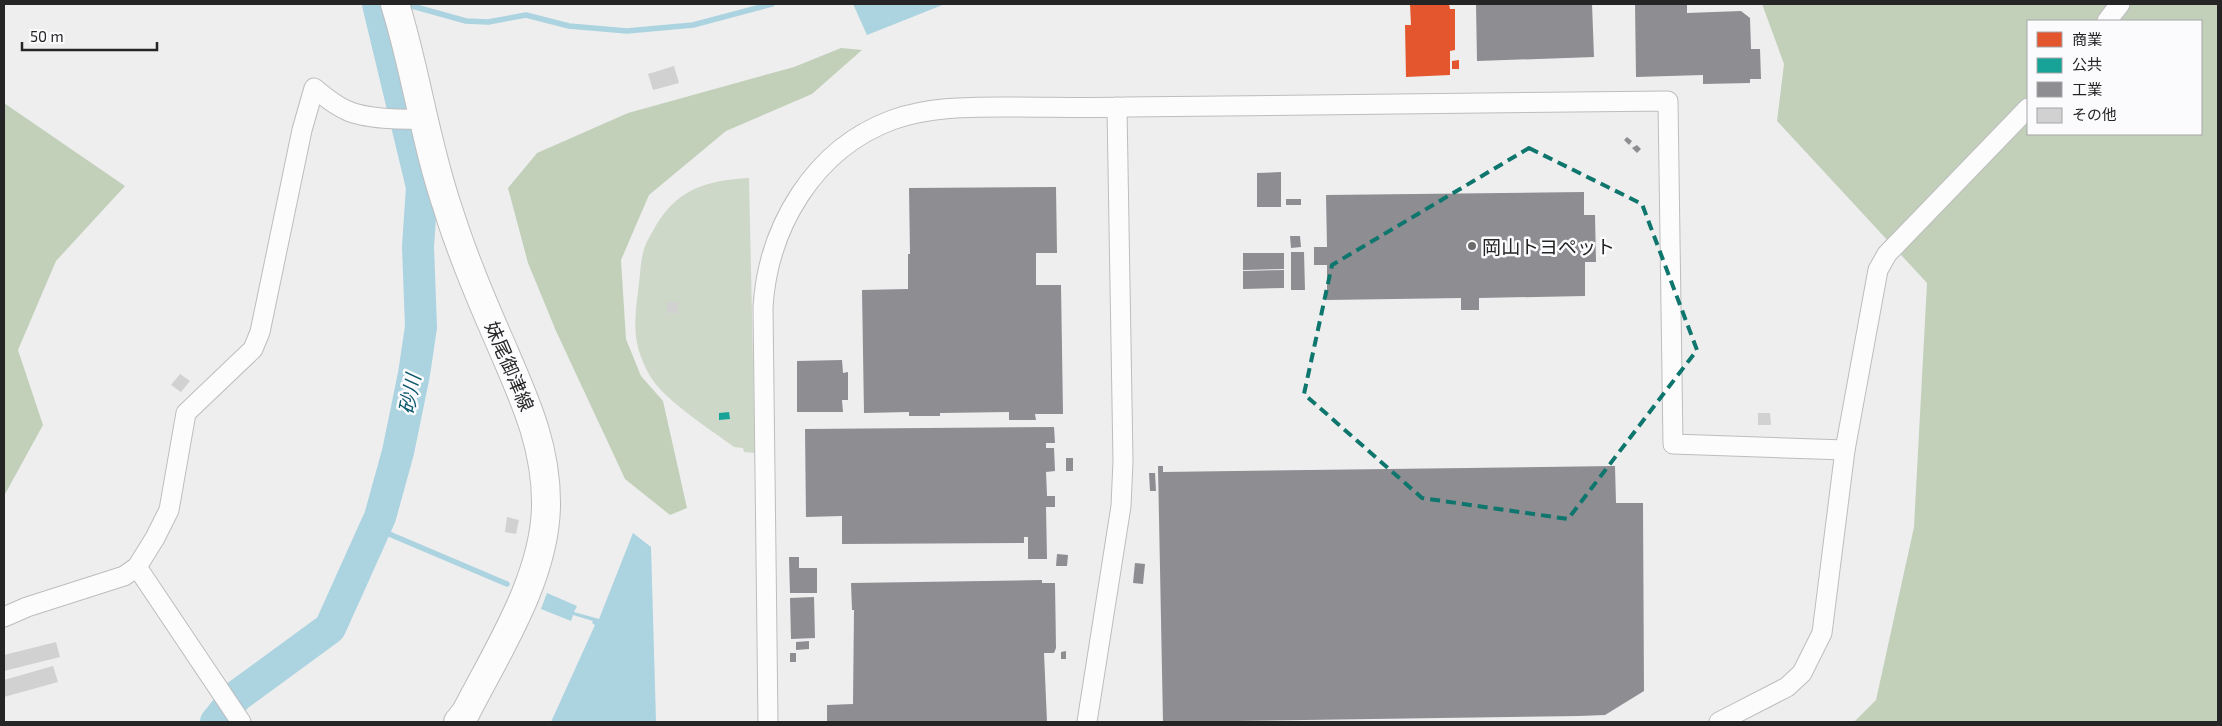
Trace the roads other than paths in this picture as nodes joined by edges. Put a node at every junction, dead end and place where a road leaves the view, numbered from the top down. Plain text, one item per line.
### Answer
1 (395, 4) edge
2 (2120, 4) edge
3 (2108, 20) edge
4 (1117, 107) junction
5 (2027, 109) edge
6 (411, 120) junction
7 (1845, 450) junction
8 (137, 567) junction
9 (4, 617) edge
10 (233, 710) edge
11 (458, 722) edge
12 (768, 722) edge
13 (1087, 722) edge
14 (1719, 722) edge

1 - 6 main road, 妹尾御津線
2 - 3 street
4 - 7 street
4 - 12 street
4 - 13 street
5 - 7 street
6 - 8 street
6 - 11 main road, 妹尾御津線
7 - 14 street
8 - 9 street
8 - 10 street

